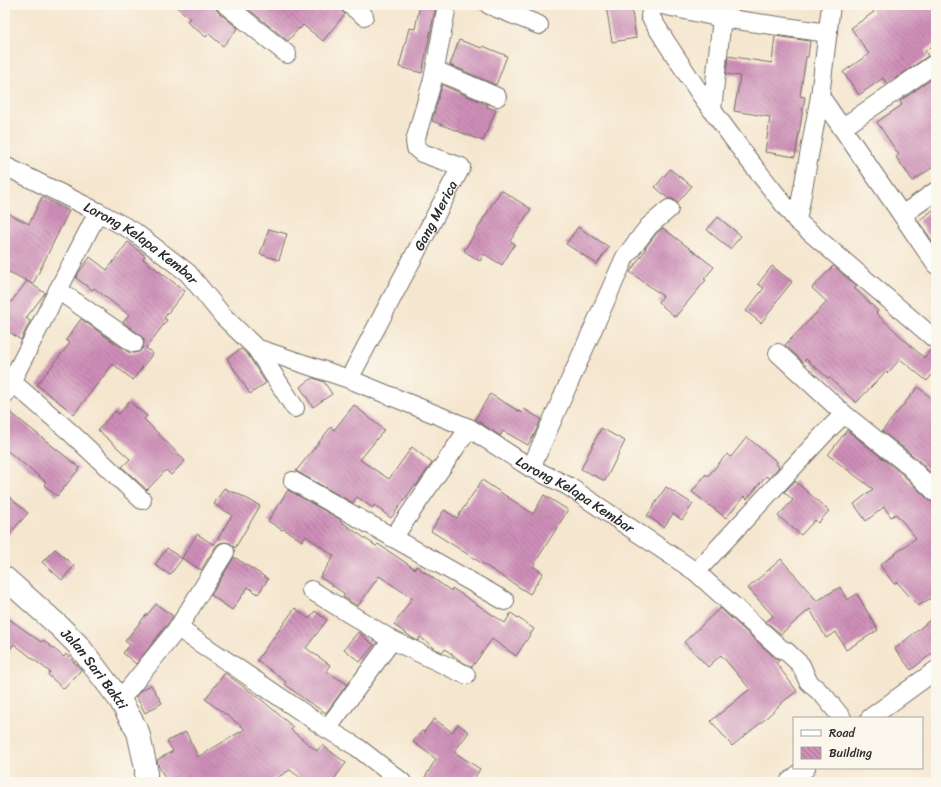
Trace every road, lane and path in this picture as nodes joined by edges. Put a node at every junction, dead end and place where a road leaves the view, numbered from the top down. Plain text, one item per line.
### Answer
1 (226, 5) edge
2 (350, 5) edge
3 (447, 5) edge
4 (489, 5) edge
5 (658, 5) edge
6 (662, 5) edge
7 (835, 8) edge
8 (364, 16) dead end
9 (722, 18) junction
10 (539, 26) dead end
11 (828, 33) junction
12 (287, 54) dead end
13 (936, 63) edge
14 (434, 70) junction
15 (820, 96) junction
16 (496, 97) dead end
17 (712, 110) junction
18 (842, 128) junction
19 (5, 166) edge
20 (936, 191) edge
21 (669, 209) dead end
22 (98, 212) junction
23 (902, 214) junction
24 (797, 221) junction
25 (936, 265) edge
26 (58, 290) junction
27 (936, 340) edge
28 (134, 343) dead end
29 (256, 348) junction
30 (778, 353) dead end
31 (349, 379) junction
32 (8, 387) edge
33 (295, 408) dead end
34 (844, 414) junction
35 (469, 428) junction
36 (531, 468) junction
37 (293, 481) dead end
38 (936, 493) edge
39 (142, 500) dead end
40 (393, 538) junction
41 (225, 552) dead end
42 (696, 572) junction
43 (5, 578) edge
44 (311, 590) dead end
45 (505, 601) dead end
46 (178, 628) junction
47 (392, 640) junction
48 (936, 670) edge
49 (466, 675) dead end
50 (120, 700) junction
51 (841, 717) edge
52 (871, 717) edge
53 (327, 729) junction
54 (805, 769) edge
55 (146, 782) edge
56 (402, 782) edge
57 (789, 782) edge

1 - 12 street
2 - 8 street
3 - 14 street, Gang Merica
4 - 10 street
5 - 17 street
6 - 9 street
7 - 11 street
9 - 11 street
9 - 17 street
11 - 15 street
13 - 18 street
14 - 16 street
14 - 31 street, Gang Merica
15 - 18 street
15 - 24 street
17 - 24 street
18 - 23 street
19 - 22 street, Lorong Kelapa Kembar
20 - 23 street
21 - 36 street
22 - 26 street
22 - 29 street, Lorong Kelapa Kembar
23 - 25 street
24 - 27 street
26 - 28 street
26 - 32 street
29 - 31 street, Lorong Kelapa Kembar
29 - 33 street, Lorong Kelapa Kembar
30 - 34 street
31 - 35 street, Lorong Kelapa Kembar
32 - 39 street
34 - 38 street
34 - 42 street
35 - 36 street, Lorong Kelapa Kembar
35 - 40 street
36 - 42 street, Lorong Kelapa Kembar
37 - 40 street
40 - 45 street
41 - 46 street
42 - 51 street, Lorong Kelapa Kembar
43 - 50 main road, Jalan Sari Bakti
44 - 47 street
46 - 50 street
46 - 53 street
47 - 49 street
47 - 53 street
48 - 52 street
50 - 55 main road, Jalan Sari Bakti
53 - 56 street
54 - 57 street

